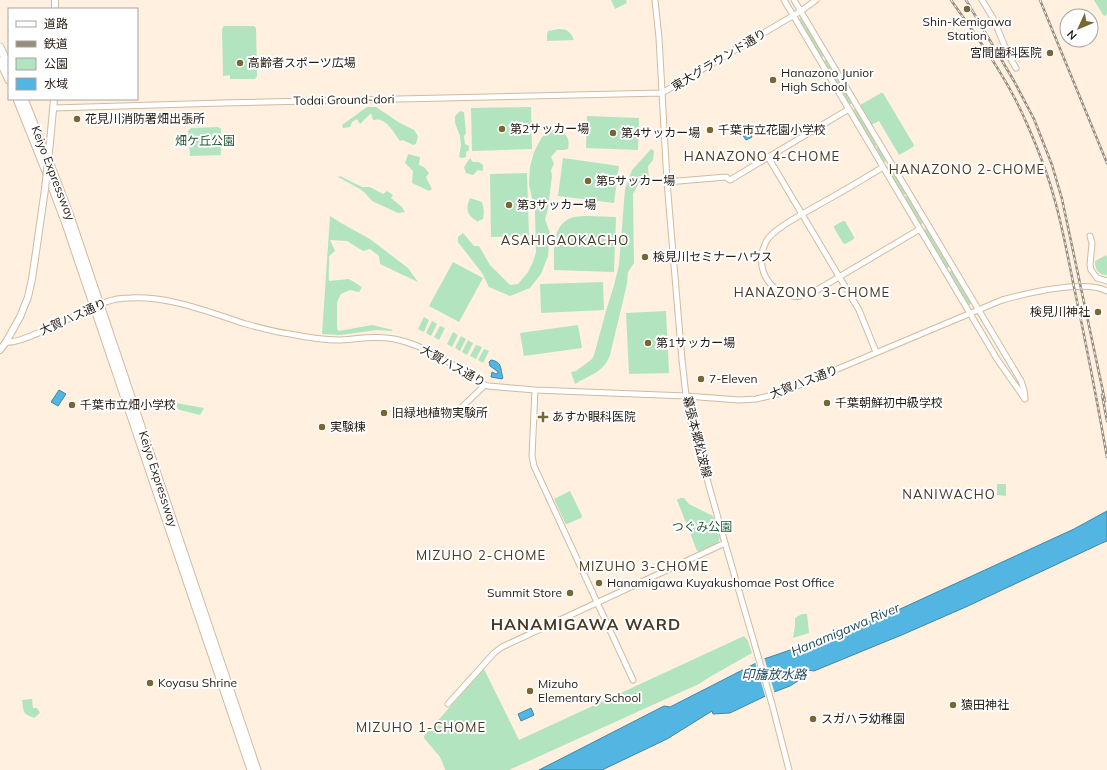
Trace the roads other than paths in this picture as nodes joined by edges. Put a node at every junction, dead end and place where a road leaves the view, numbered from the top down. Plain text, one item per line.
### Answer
1 (656, 0) edge
2 (784, 0) edge
3 (794, 0) edge
4 (816, 0) edge
5 (982, 0) edge
6 (801, 11) junction
7 (793, 16) junction
8 (0, 47) edge
9 (0, 61) edge
10 (8, 65) edge
11 (1016, 68) dead end
12 (8, 78) edge
13 (662, 94) junction
14 (17, 100) edge
15 (24, 100) edge
16 (54, 100) edge
17 (54, 108) junction
18 (849, 109) junction
19 (768, 157) junction
20 (883, 167) junction
21 (667, 182) junction
22 (802, 214) junction
23 (920, 229) junction
24 (1090, 236) dead end
25 (839, 277) junction
26 (1107, 281) edge
27 (1107, 291) edge
28 (978, 311) junction
29 (970, 314) junction
30 (6, 342) junction
31 (0, 350) edge
32 (876, 352) junction
33 (485, 385) junction
34 (535, 390) junction
35 (686, 396) junction
36 (461, 408) dead end
37 (725, 543) junction
38 (597, 602) junction
39 (633, 680) dead end
40 (448, 704) dead end
41 (251, 770) edge
42 (257, 770) edge
43 (789, 770) edge

1 - 13 street, 幕張本郷松波線
2 - 7 street
3 - 6 street
4 - 6 street, 東大グラウンド通り
5 - 11 street
6 - 7 street, 東大グラウンド通り
6 - 28 street
7 - 13 street, 東大グラウンド通り
7 - 18 street
8 - 10 highway
9 - 12 highway
13 - 17 street, Todai Ground-dori
13 - 21 street, 幕張本郷松波線
14 - 41 highway, Keiyo Expressway
15 - 42 highway, Keiyo Expressway
16 - 17 main road
17 - 30 main road, bridge
18 - 19 street
18 - 20 street
19 - 21 street
19 - 22 street
20 - 22 street
20 - 23 street
21 - 35 street, 幕張本郷松波線
22 - 25 street
22 - 25 street
23 - 25 street
23 - 29 street
24 - 26 street
25 - 32 street
27 - 28 street, 大賀ハス通り
28 - 29 street, 大賀ハス通り
28 - 29 street
29 - 32 street, 大賀ハス通り
30 - 31 main road
30 - 33 street, 大賀ハス通り, bridge
32 - 35 street, 大賀ハス通り
33 - 34 street, 大賀ハス通り
33 - 36 street
34 - 35 street, 大賀ハス通り
34 - 38 street
35 - 37 street, 幕張本郷松波線
37 - 38 street
37 - 43 street, 幕張本郷松波線
38 - 39 street
38 - 40 street

